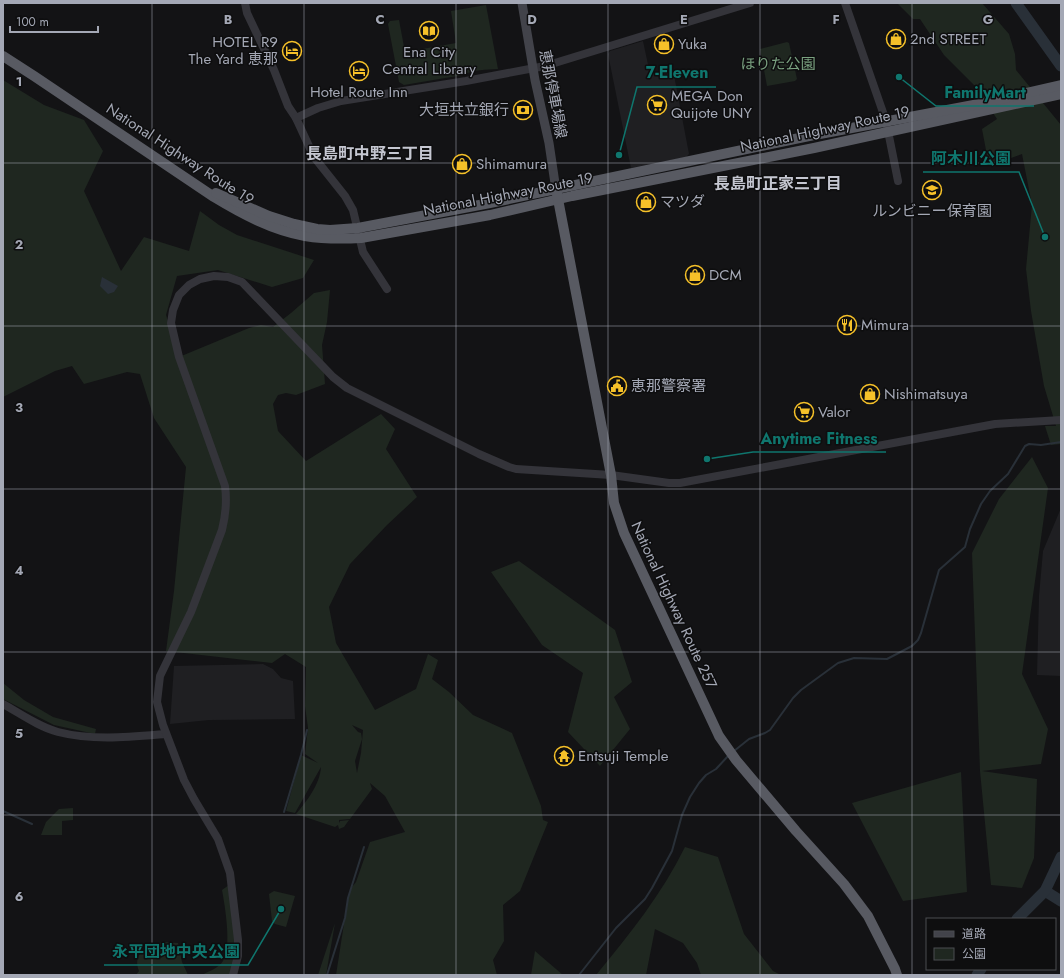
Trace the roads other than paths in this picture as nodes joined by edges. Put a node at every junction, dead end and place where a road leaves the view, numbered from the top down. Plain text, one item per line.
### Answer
1 (245, 3) edge
2 (522, 3) edge
3 (750, 3) edge
4 (845, 3) edge
5 (3, 53) edge
6 (3, 56) edge
7 (533, 69) junction
8 (1061, 85) edge
9 (1061, 94) edge
10 (980, 108) junction
11 (296, 118) junction
12 (887, 126) junction
13 (898, 181) dead end
14 (557, 195) junction
15 (359, 233) junction
16 (387, 289) dead end
17 (1061, 420) edge
18 (611, 475) junction
19 (3, 704) edge
20 (166, 734) junction
21 (233, 975) edge
22 (897, 975) edge

1 - 11 street
2 - 7 main road, 恵那停車場線
3 - 7 street
4 - 12 street
5 - 15 highway, National Highway Route 19
6 - 15 highway, National Highway Route 19
7 - 11 street
7 - 14 main road, 恵那停車場線
8 - 10 highway, National Highway Route 19
9 - 10 highway, National Highway Route 19
10 - 12 highway, National Highway Route 19
11 - 15 street
12 - 13 street
12 - 14 highway, National Highway Route 19
14 - 15 highway, National Highway Route 19
14 - 18 highway, National Highway Route 257
15 - 16 street
17 - 18 street
18 - 20 street
18 - 22 highway, National Highway Route 257
19 - 20 street
20 - 21 street

